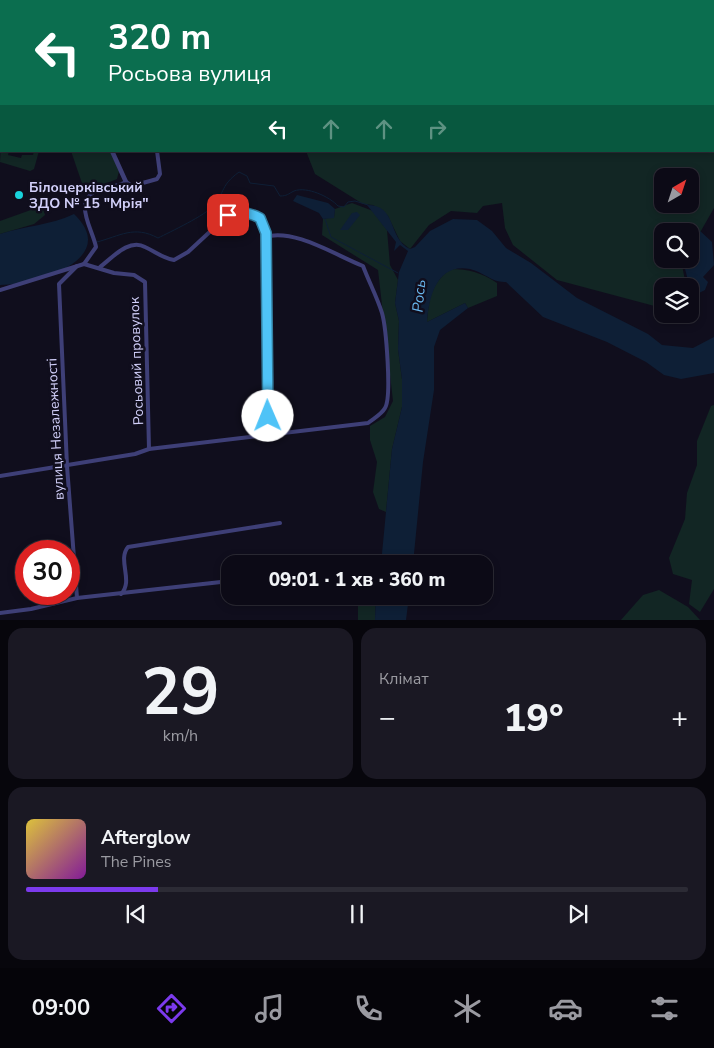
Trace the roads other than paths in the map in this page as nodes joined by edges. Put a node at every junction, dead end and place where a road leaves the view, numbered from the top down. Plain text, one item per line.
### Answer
1 (112, 152) edge
2 (157, 152) edge
3 (126, 182) junction
4 (265, 237) junction
5 (84, 264) junction
6 (77, 266) junction
7 (100, 267) junction
8 (0, 290) edge
9 (268, 436) junction
10 (149, 449) junction
11 (66, 466) junction
12 (0, 476) edge
13 (280, 524) dead end
14 (72, 540) edge
15 (221, 582) edge
16 (121, 594) junction
17 (80, 598) edge
18 (47, 605) edge
19 (0, 613) edge

1 - 3 street
2 - 3 street
3 - 5 street
4 - 7 street
4 - 9 street
4 - 9 street
5 - 6 street
5 - 7 street, Росьовий провулок
6 - 8 street
6 - 11 street, вулиця Незалежності
7 - 10 street, Росьовий провулок
9 - 10 street
10 - 11 street
11 - 12 street
11 - 14 street, вулиця Незалежності
13 - 16 street
15 - 16 street
16 - 17 street
18 - 19 street

